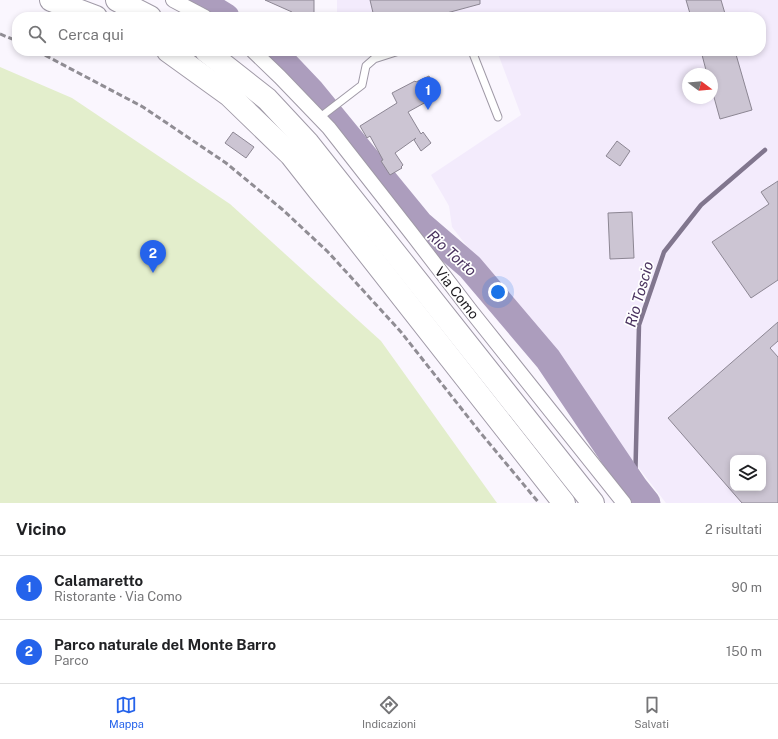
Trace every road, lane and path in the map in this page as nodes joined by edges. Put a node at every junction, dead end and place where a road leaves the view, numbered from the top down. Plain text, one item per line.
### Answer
1 (51, 0) edge
2 (117, 0) edge
3 (173, 0) edge
4 (83, 12) edge
5 (140, 12) edge
6 (196, 12) edge
7 (175, 56) edge
8 (212, 56) edge
9 (258, 56) edge
10 (383, 56) edge
11 (474, 56) edge
12 (321, 117) junction
13 (498, 118) dead end
14 (564, 503) edge
15 (593, 503) edge
16 (624, 503) edge

1 - 4 main road
2 - 5 main road
3 - 6 street
7 - 14 main road
8 - 15 main road
9 - 12 street, Via Como
10 - 12 lane
11 - 13 lane
12 - 16 street, Via Como

